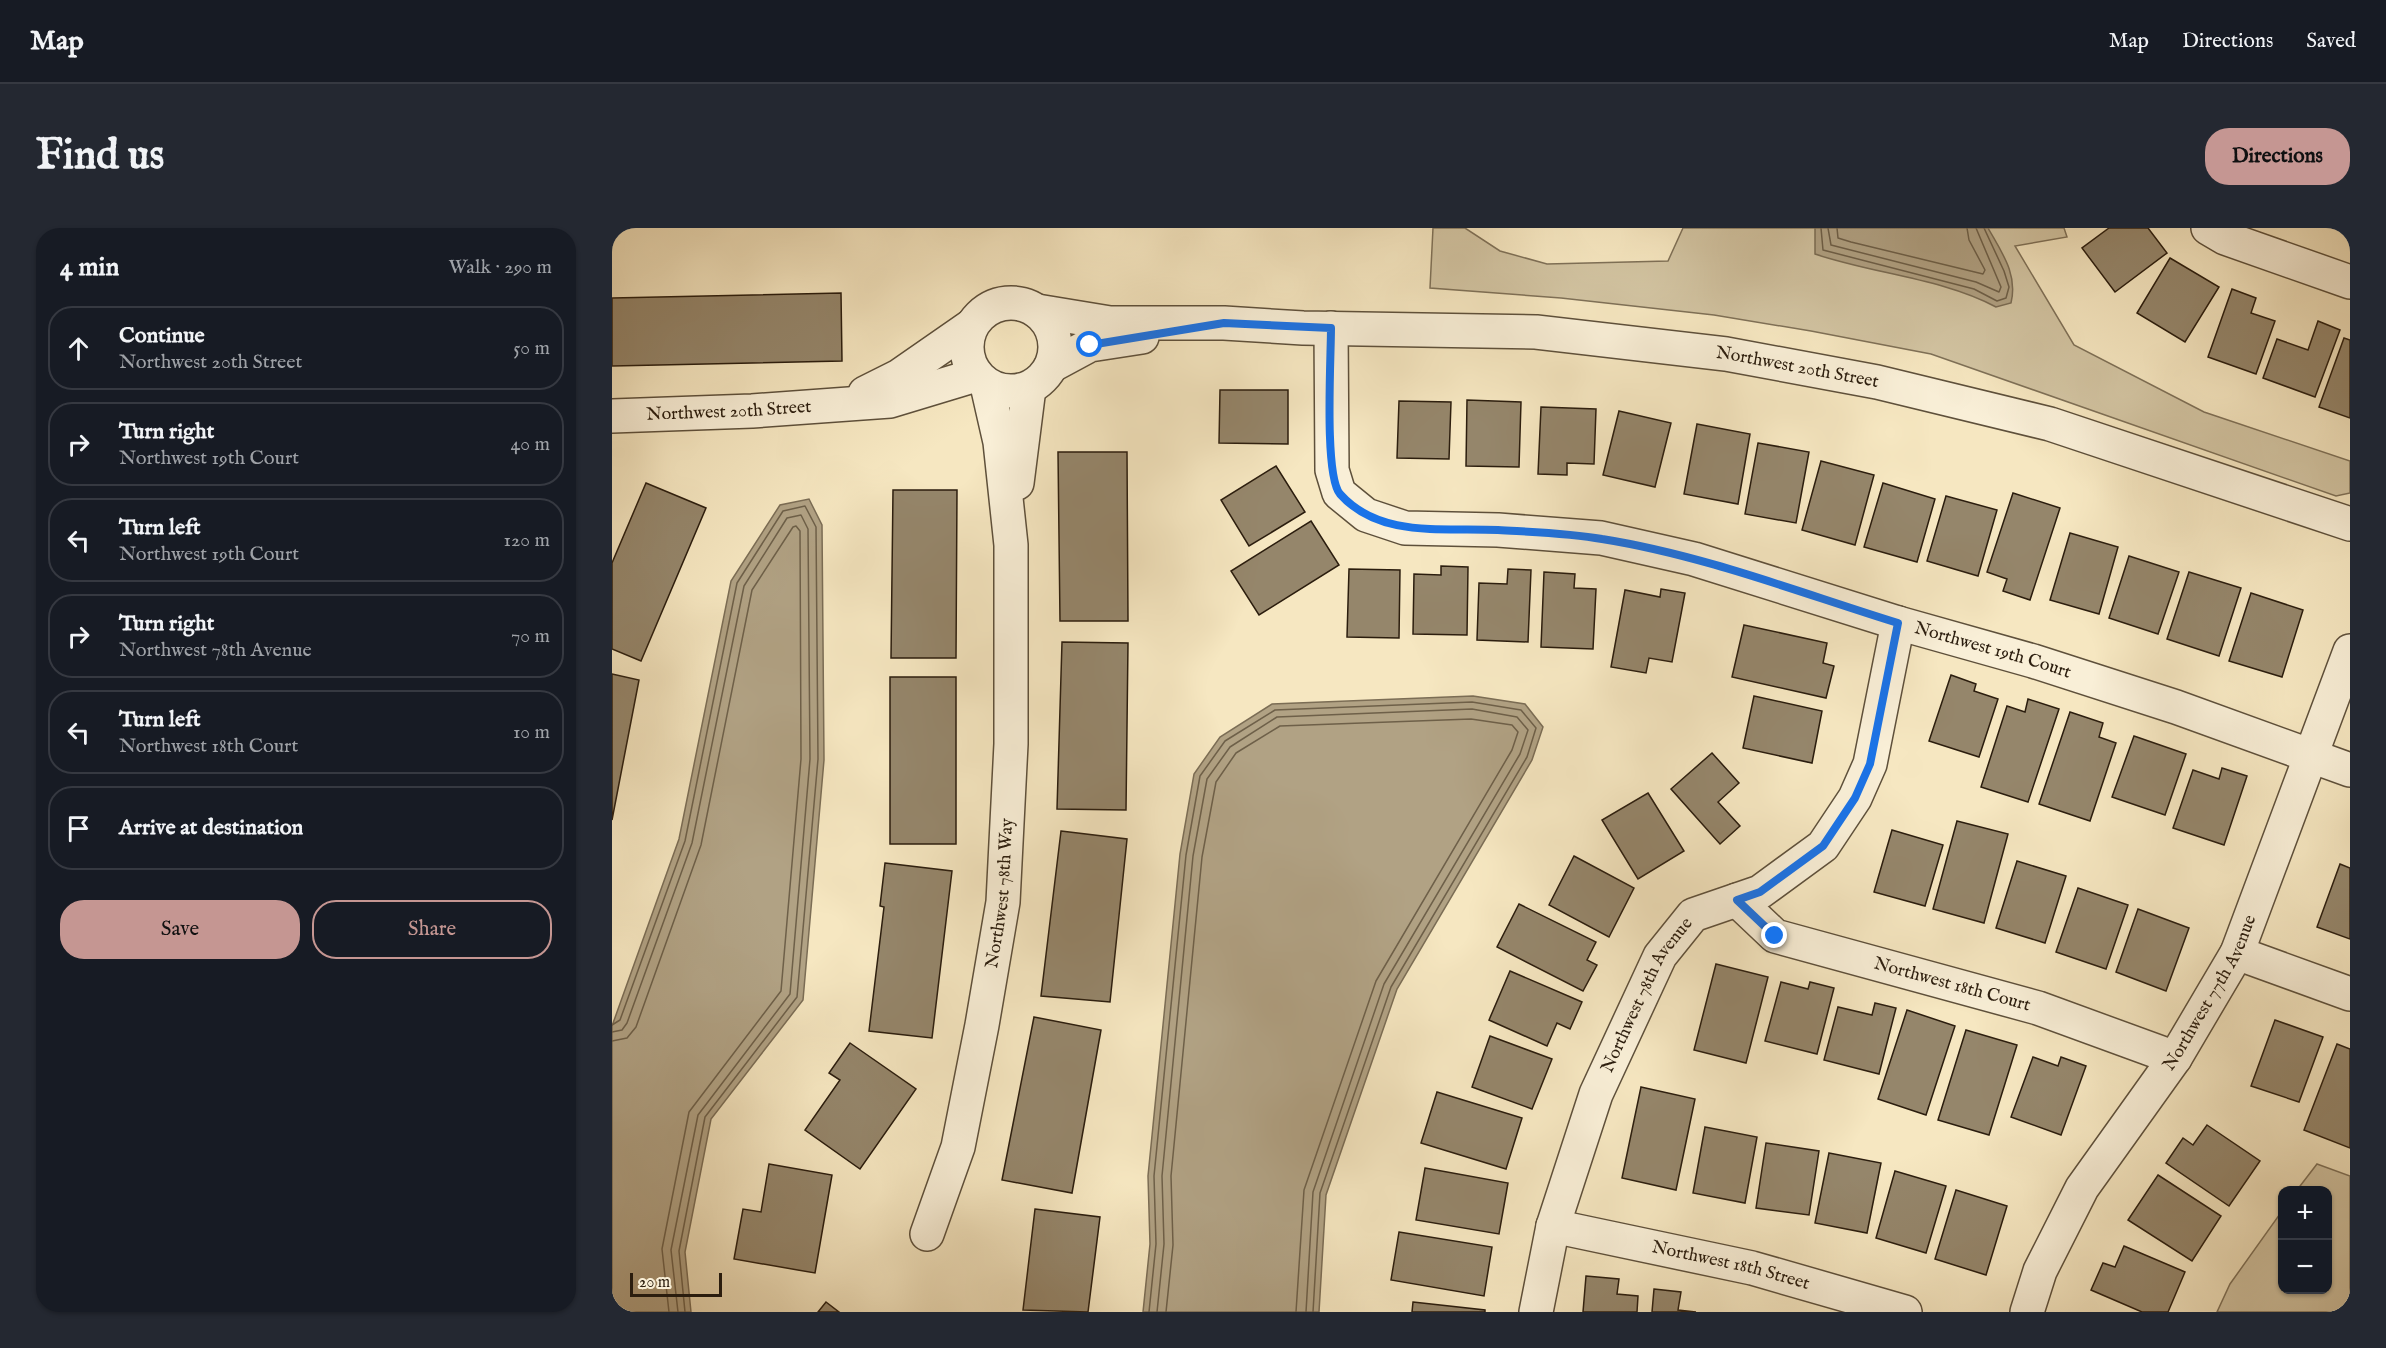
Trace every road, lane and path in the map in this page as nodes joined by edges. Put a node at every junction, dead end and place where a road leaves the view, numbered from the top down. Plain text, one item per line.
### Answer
1 (2208, 228) edge
2 (2350, 282) edge
3 (1037, 311) junction
4 (1224, 323) junction
5 (971, 327) junction
6 (1331, 328) junction
7 (1040, 377) junction
8 (982, 380) junction
9 (844, 403) junction
10 (612, 416) edge
11 (2350, 524) edge
12 (1011, 544) junction
13 (1898, 623) junction
14 (2350, 651) edge
15 (2310, 756) junction
16 (2350, 770) edge
17 (1737, 900) junction
18 (2237, 953) junction
19 (2350, 994) edge
20 (2175, 1058) junction
21 (1553, 1226) junction
22 (927, 1234) dead end
23 (1536, 1312) edge
24 (1905, 1312) edge
25 (2027, 1312) edge

1 - 2 street
3 - 4 street, Northwest 20th Street
3 - 5 street
3 - 7 street
4 - 6 street, Northwest 20th Street
4 - 7 street, Northwest 20th Street
5 - 8 street
5 - 9 street, Northwest 20th Street
6 - 11 street, Northwest 20th Street
6 - 13 street, Northwest 19th Court
7 - 8 street
7 - 12 street, Northwest 78th Way
8 - 9 street, Northwest 20th Street
8 - 12 street, Northwest 78th Way
9 - 10 street, Northwest 20th Street
12 - 22 street, Northwest 78th Way
13 - 15 street, Northwest 19th Court
13 - 17 street, Northwest 78th Avenue
14 - 15 street, Northwest 77th Avenue
15 - 16 street, Northwest 19th Court
15 - 18 street, Northwest 77th Avenue
17 - 20 street, Northwest 18th Court
17 - 21 street, Northwest 78th Avenue
18 - 19 street
18 - 20 street, Northwest 77th Avenue
20 - 25 street, Northwest 77th Avenue
21 - 23 street, Northwest 78th Avenue
21 - 24 street, Northwest 18th Street

